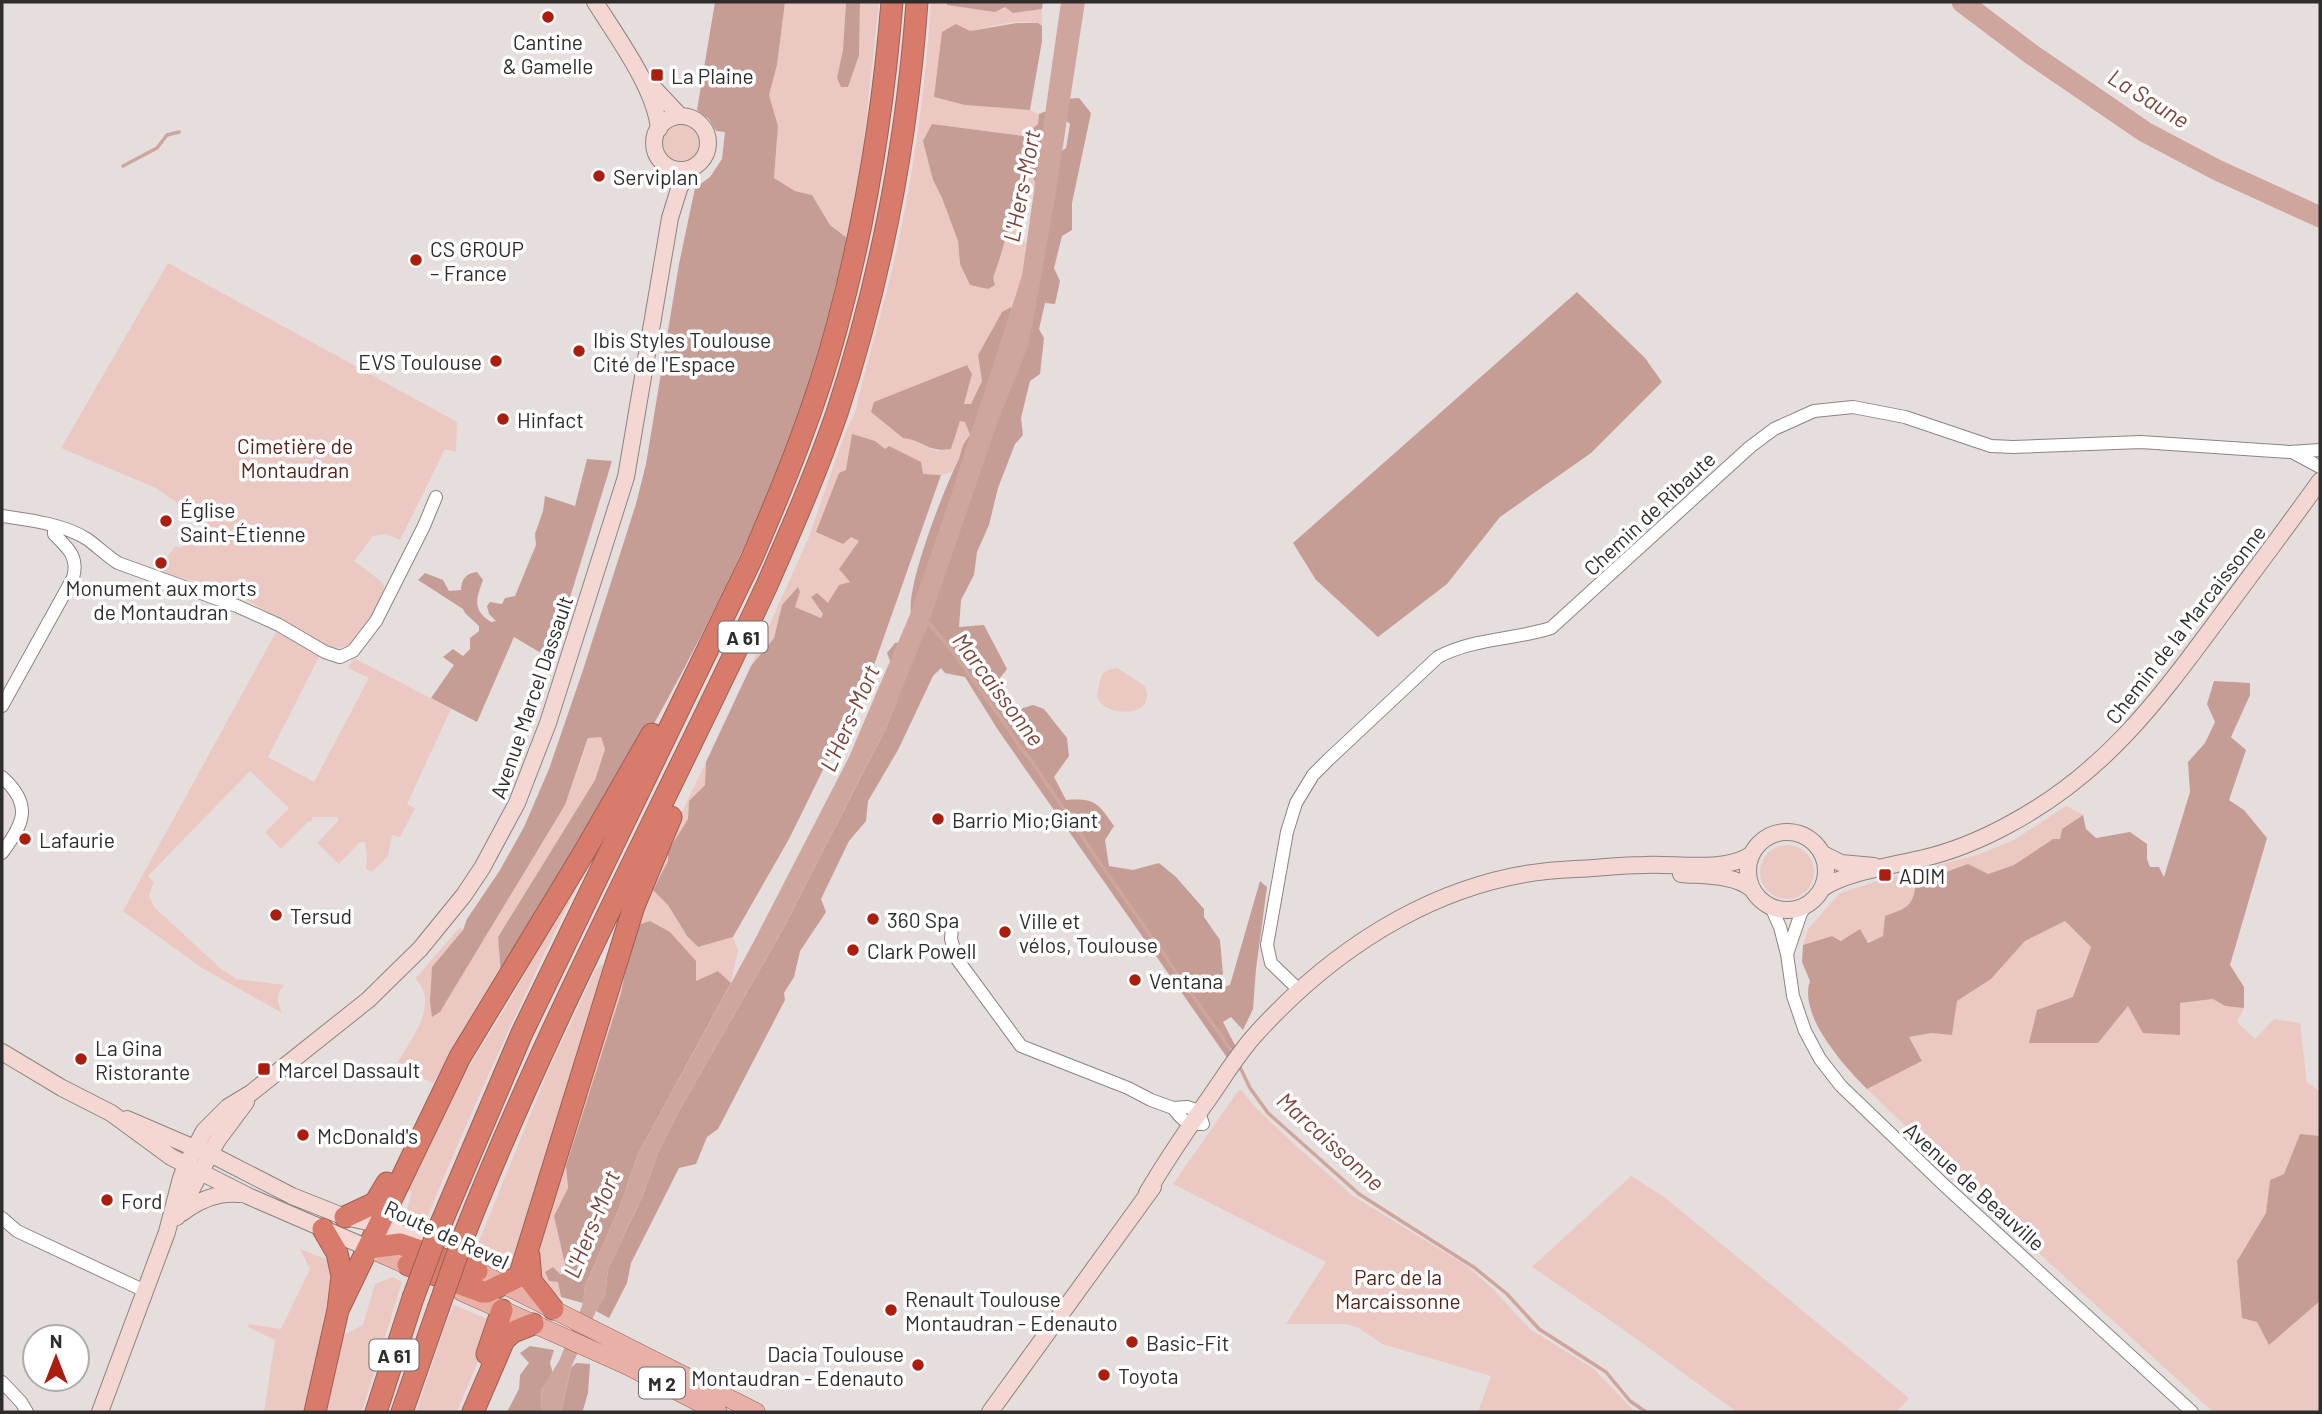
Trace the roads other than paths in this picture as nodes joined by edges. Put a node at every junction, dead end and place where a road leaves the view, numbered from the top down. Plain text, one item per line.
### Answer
1 (595, 2) edge
2 (892, 2) edge
3 (917, 2) edge
4 (638, 71) junction
5 (680, 116) junction
6 (659, 129) junction
7 (668, 167) junction
8 (689, 169) junction
9 (670, 218) junction
10 (2320, 450) edge
11 (2290, 452) junction
12 (2320, 467) edge
13 (2320, 481) edge
14 (436, 497) dead end
15 (2, 516) edge
16 (54, 526) junction
17 (733, 659) junction
18 (2, 706) edge
19 (675, 717) junction
20 (2, 777) edge
21 (2, 853) edge
22 (1752, 853) junction
23 (1823, 855) junction
24 (1883, 866) junction
25 (1613, 868) junction
26 (1823, 888) junction
27 (1752, 889) junction
28 (1806, 906) junction
29 (1770, 907) junction
30 (952, 927) dead end
31 (1787, 954) junction
32 (1300, 990) junction
33 (3, 1054) edge
34 (251, 1093) junction
35 (440, 1095) junction
36 (233, 1118) junction
37 (1197, 1120) junction
38 (198, 1160) junction
39 (240, 1169) junction
40 (248, 1196) junction
41 (292, 1196) junction
42 (345, 1217) junction
43 (2, 1218) edge
44 (177, 1218) junction
45 (378, 1225) junction
46 (323, 1228) junction
47 (167, 1232) junction
48 (368, 1248) junction
49 (528, 1253) junction
50 (408, 1265) junction
51 (477, 1271) junction
52 (502, 1285) junction
53 (145, 1291) junction
54 (338, 1310) junction
55 (502, 1310) junction
56 (544, 1320) junction
57 (608, 1347) junction
58 (2, 1382) edge
59 (995, 1409) edge
60 (27, 1412) edge
61 (100, 1412) edge
62 (315, 1412) edge
63 (376, 1412) edge
64 (402, 1412) edge
65 (470, 1412) edge
66 (718, 1412) edge
67 (756, 1412) edge
68 (2192, 1412) edge

1 - 4 main road, Avenue Marcel Dassault
2 - 19 highway, A 61
3 - 17 highway, A 61
4 - 5 main road, Avenue Marcel Dassault
4 - 6 main road, Avenue Marcel Dassault
5 - 6 main road
5 - 8 main road, Avenue Marcel Dassault
6 - 7 main road, Avenue Marcel Dassault
7 - 8 main road
7 - 9 main road, Avenue Marcel Dassault
8 - 9 main road, Avenue Marcel Dassault
9 - 34 main road, Avenue Marcel Dassault
10 - 11 street, Chemin de Ribaute
11 - 12 street, Chemin de Ribaute
11 - 32 street, Chemin de Ribaute
13 - 24 main road, Chemin de la Marcaissonne
14 - 16 street
15 - 16 street
16 - 18 street
17 - 49 highway
17 - 64 highway, A 61, bridge
19 - 35 highway
19 - 63 highway, A 61, bridge
20 - 21 street
22 - 23 main road
22 - 25 main road
22 - 27 main road
23 - 24 main road, Chemin de la Marcaissonne
23 - 26 main road
24 - 26 main road, Chemin de la Marcaissonne
25 - 27 main road
25 - 32 main road
26 - 28 main road
27 - 29 main road
28 - 29 main road
28 - 31 street, Avenue de Beauville
29 - 31 street, Avenue de Beauville
30 - 37 street
31 - 68 street, Avenue de Beauville
32 - 37 main road
33 - 38 main road, Route de Revel / M 2
34 - 36 main road, Avenue Marcel Dassault
34 - 38 main road, Avenue Marcel Dassault
35 - 42 highway
35 - 45 highway
36 - 38 main road, Avenue Marcel Dassault
36 - 39 main road
37 - 59 main road
38 - 39 main road, Route de Revel / M 2
38 - 40 main road, Route de Revel / M 2
38 - 41 main road, M 2
38 - 44 main road
38 - 47 main road
39 - 41 main road, Route de Revel / M 2
40 - 44 main road
40 - 46 main road, Route de Revel / M 2
41 - 42 main road, Route de Revel / M 2
42 - 45 main road, Route de Revel / M 2
43 - 53 street
44 - 47 main road
45 - 48 highway
45 - 51 main road, Route de Revel / M 2
46 - 48 main road, Route de Revel / M 2
46 - 54 highway
47 - 53 main road
48 - 50 main road, Route de Revel / M 2
48 - 51 highway, M 2
48 - 54 highway
49 - 52 highway
49 - 56 highway
50 - 52 highway, M 2
50 - 55 main road, Route de Revel / M 2
51 - 52 main road, Route de Revel / M 2
52 - 55 main road
52 - 56 main road, Route de Revel / M 2
53 - 61 main road
54 - 62 highway
55 - 56 main road, Route de Revel / M 2
55 - 65 highway
56 - 57 main road, Route de Revel / M 2
56 - 65 highway
57 - 66 main road, Route de Revel / M 2
57 - 67 main road, Route de Revel / M 2
58 - 60 street

